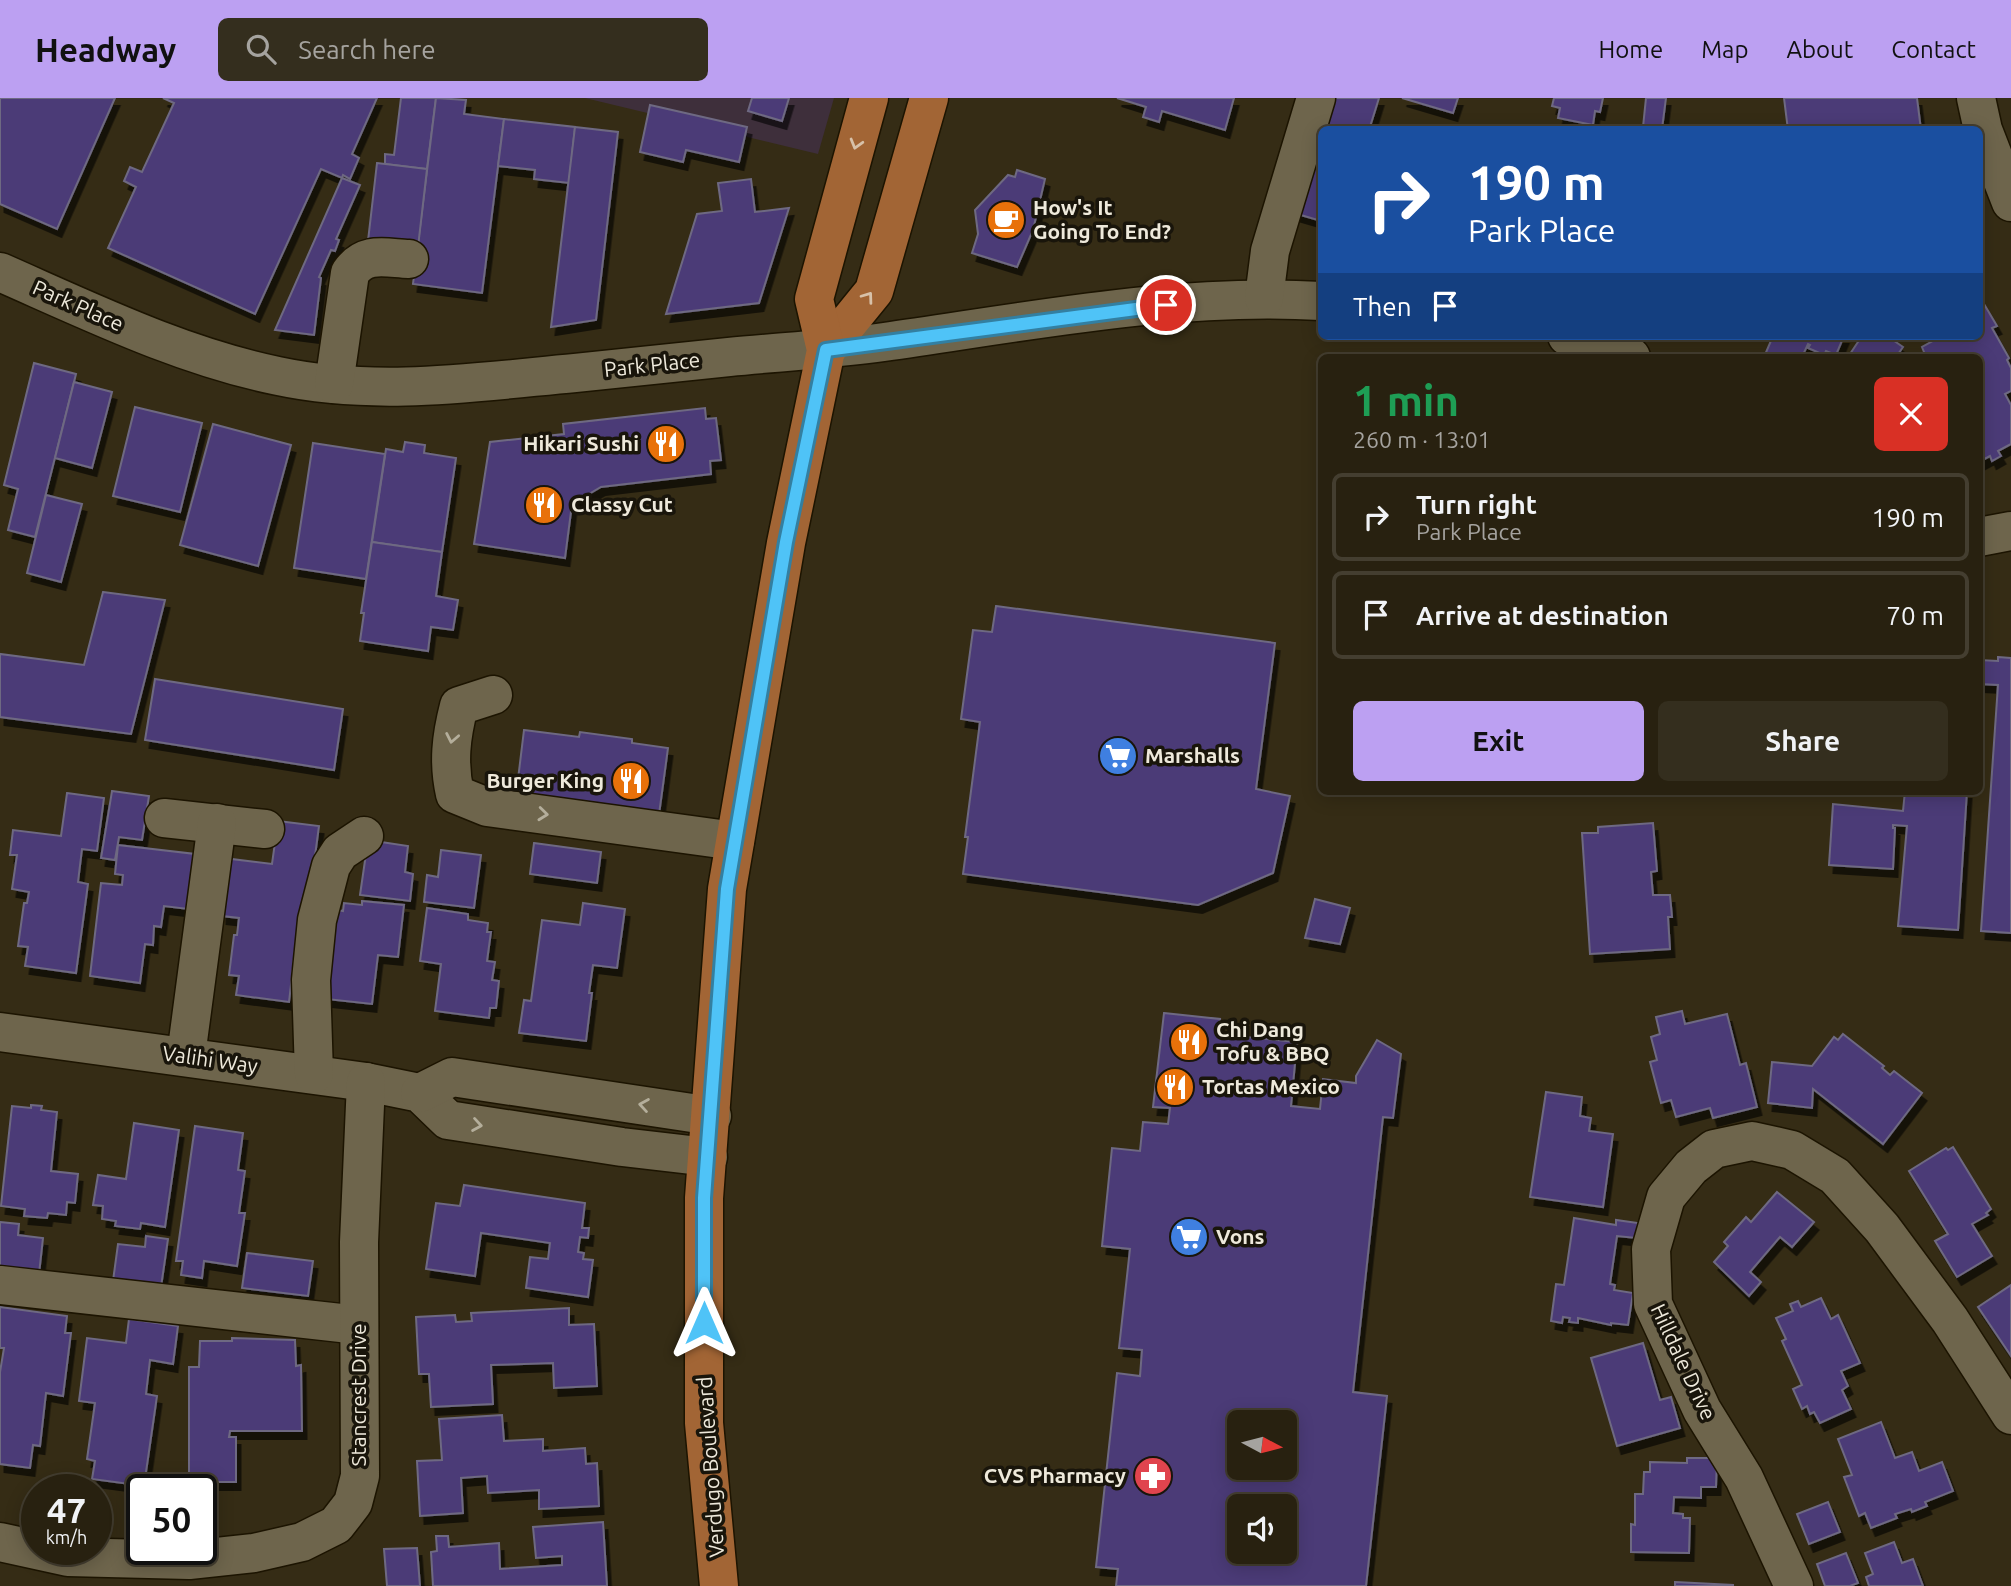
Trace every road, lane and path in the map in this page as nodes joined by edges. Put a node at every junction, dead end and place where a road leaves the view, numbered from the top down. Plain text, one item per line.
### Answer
1 (869, 98) edge
2 (929, 98) edge
3 (1316, 98) edge
4 (1976, 98) edge
5 (1982, 126) edge
6 (1983, 130) edge
7 (2011, 202) edge
8 (409, 259) dead end
9 (0, 272) edge
10 (1264, 298) junction
11 (1318, 301) edge
12 (1579, 340) edge
13 (826, 350) junction
14 (1623, 354) edge
15 (334, 384) junction
16 (2011, 531) edge
17 (1983, 536) edge
18 (493, 695) dead end
19 (164, 818) dead end
20 (217, 823) junction
21 (265, 829) dead end
22 (363, 836) dead end
23 (735, 841) junction
24 (0, 1032) edge
25 (186, 1056) junction
26 (314, 1073) junction
27 (366, 1082) junction
28 (420, 1093) junction
29 (712, 1116) junction
30 (708, 1157) junction
31 (0, 1285) edge
32 (359, 1325) junction
33 (2011, 1415) edge
34 (0, 1542) edge
35 (719, 1586) edge
36 (1794, 1586) edge

1 -> 13 main road, Verdugo Boulevard
13 -> 2 main road, Verdugo Boulevard
3 - 10 street
4 - 5 street
6 - 7 street
8 - 15 street
9 - 15 street, Park Place
10 - 11 street, Park Place
10 - 13 street, Park Place
12 - 14 street
13 - 15 street, Park Place
13 - 23 main road, Verdugo Boulevard
16 - 17 street
18 -> 23 street
19 - 20 street
20 - 21 street
20 - 25 street
22 - 26 street
23 - 29 main road, Verdugo Boulevard
24 - 25 street, Valihi Way
25 - 26 street, Valihi Way
26 - 27 street, Valihi Way
27 - 28 street, Valihi Way
27 - 32 street, Stancrest Drive
29 -> 28 street
28 -> 30 street
29 - 30 main road, Verdugo Boulevard
30 - 35 main road, Verdugo Boulevard
31 - 32 street
32 - 34 street, Stancrest Drive
33 - 36 street, Hilldale Drive

